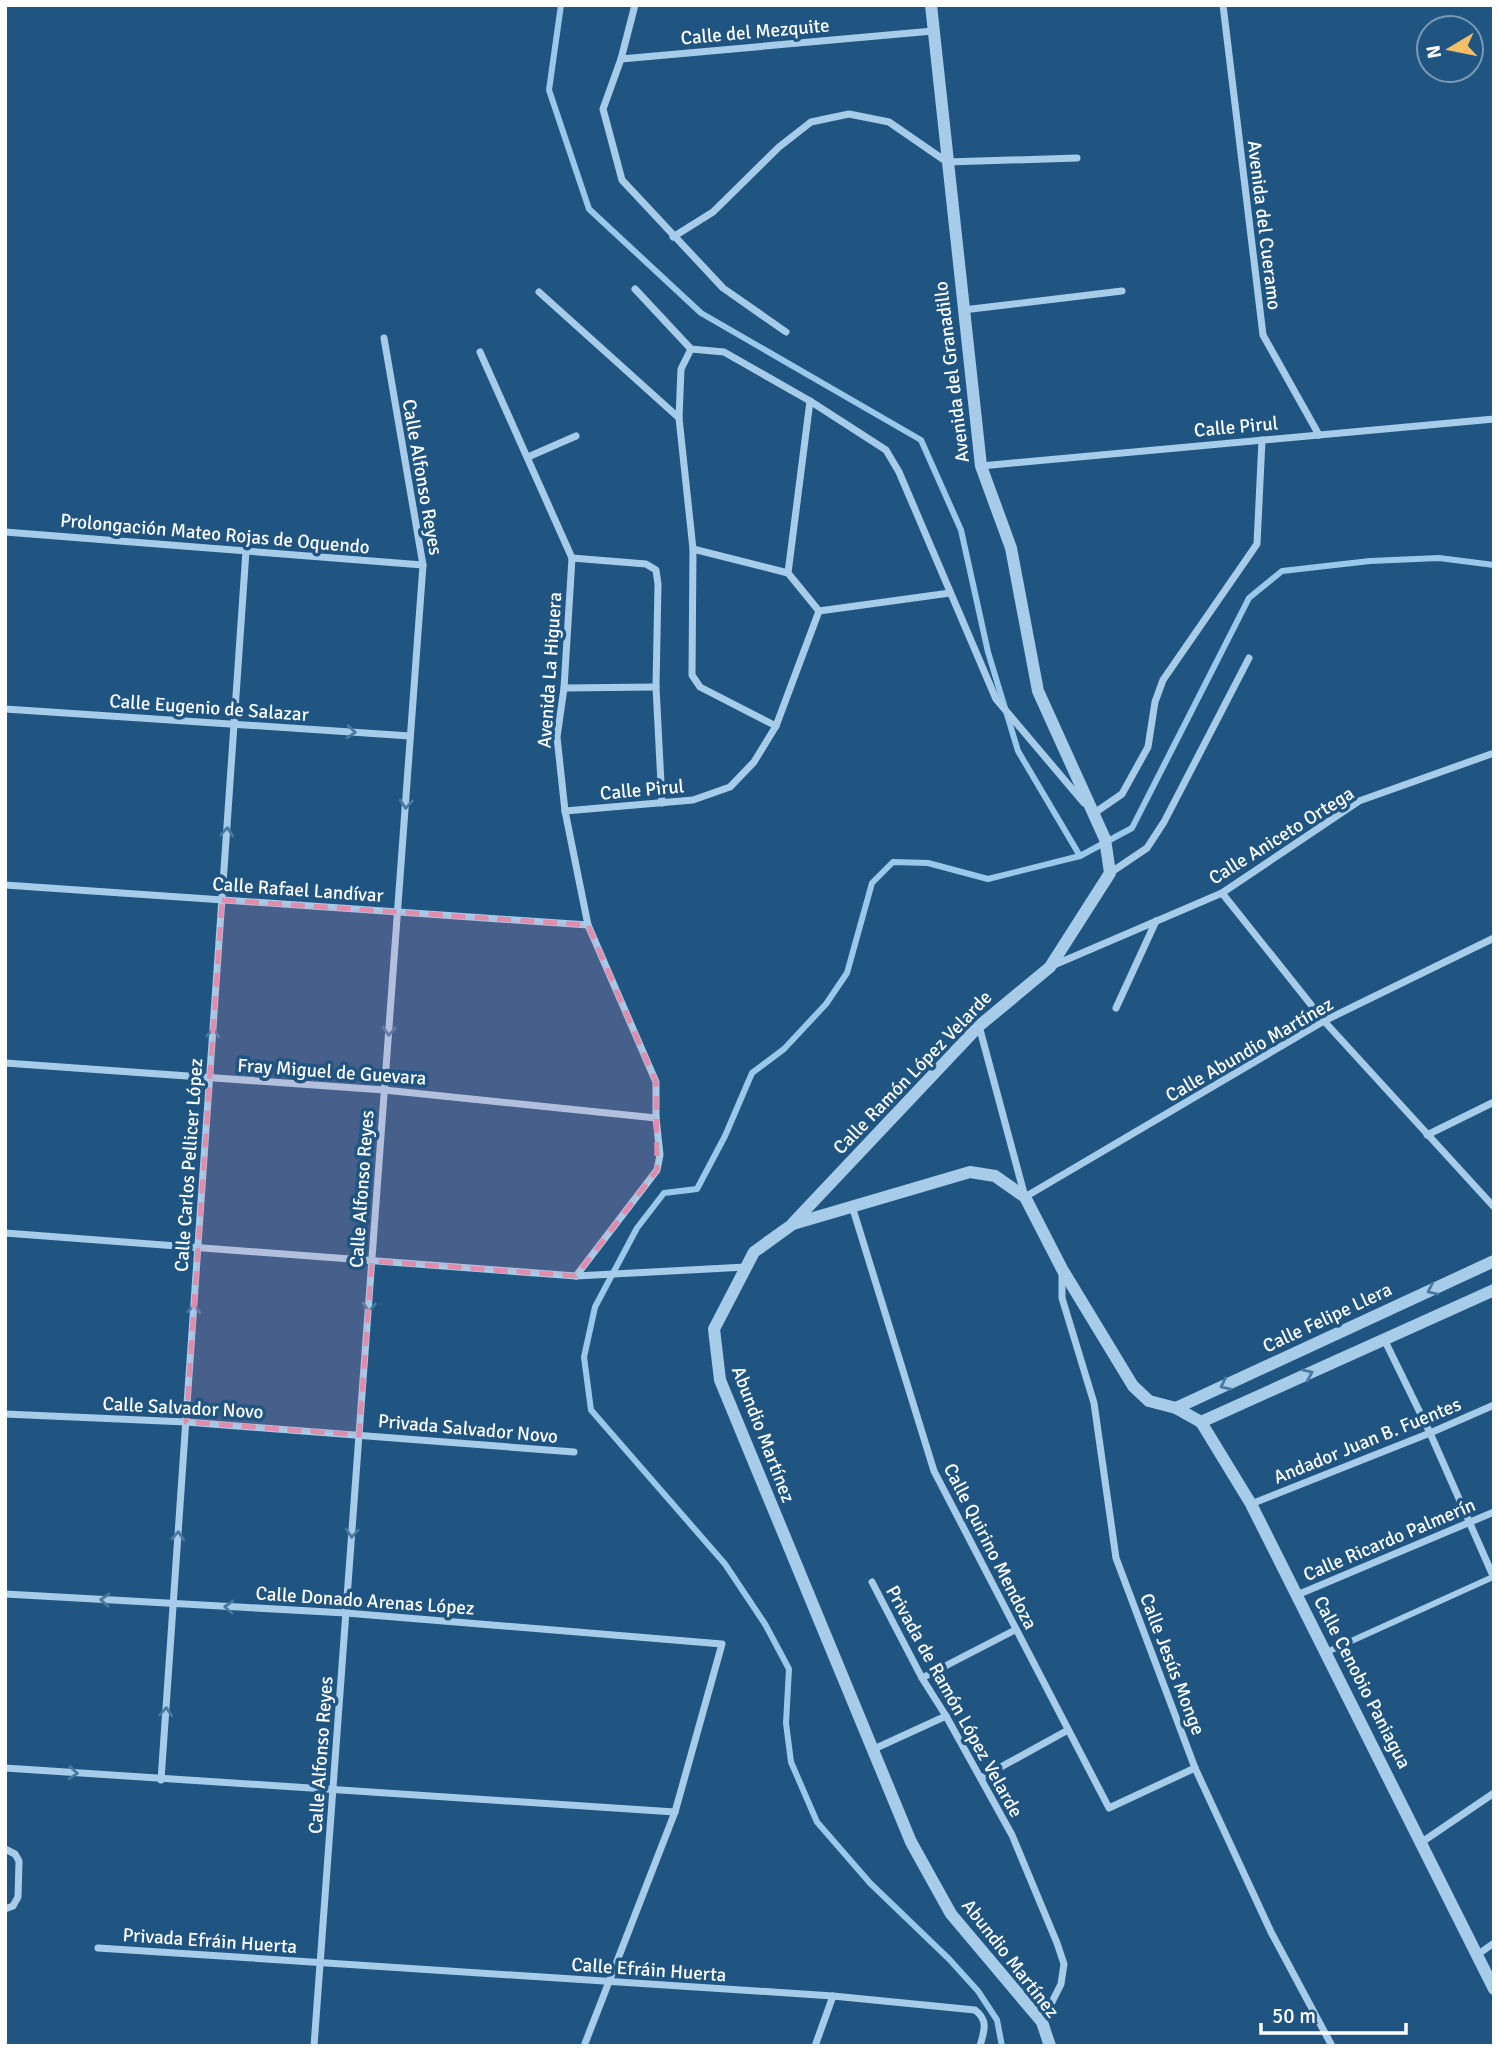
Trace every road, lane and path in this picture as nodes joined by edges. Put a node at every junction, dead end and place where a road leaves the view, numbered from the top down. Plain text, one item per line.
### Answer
1 (635, 5) edge
2 (931, 5) edge
3 (1223, 5) edge
4 (933, 31) junction
5 (621, 59) junction
6 (1077, 158) dead end
7 (947, 162) junction
8 (673, 237) junction
9 (635, 289) dead end
10 (1122, 291) dead end
11 (539, 292) dead end
12 (963, 310) junction
13 (786, 332) dead end
14 (384, 338) dead end
15 (691, 349) junction
16 (480, 352) dead end
17 (810, 401) junction
18 (679, 418) junction
19 (1494, 419) edge
20 (1319, 435) junction
21 (576, 436) dead end
22 (1262, 440) junction
23 (528, 457) junction
24 (981, 466) junction
25 (5, 532) edge
26 (693, 549) junction
27 (246, 551) junction
28 (572, 558) junction
29 (423, 565) junction
30 (788, 573) junction
31 (950, 593) junction
32 (820, 611) junction
33 (1248, 658) dead end
34 (656, 687) junction
35 (564, 688) junction
36 (5, 709) edge
37 (234, 724) junction
38 (776, 726) junction
39 (411, 736) junction
40 (1494, 753) edge
41 (666, 803) junction
42 (565, 811) junction
43 (1093, 814) junction
44 (1110, 868) junction
45 (5, 885) edge
46 (1222, 893) junction
47 (222, 900) junction
48 (398, 912) junction
49 (1156, 921) junction
50 (588, 925) junction
51 (1494, 938) edge
52 (1050, 967) junction
53 (1116, 1008) dead end
54 (1324, 1021) junction
55 (979, 1026) junction
56 (5, 1063) edge
57 (209, 1077) junction
58 (384, 1090) junction
59 (1494, 1102) edge
60 (656, 1118) junction
61 (1427, 1135) junction
62 (1025, 1197) junction
63 (852, 1205) junction
64 (1494, 1208) edge
65 (793, 1224) junction
66 (5, 1233) edge
67 (198, 1248) junction
68 (372, 1261) junction
69 (1494, 1261) edge
70 (746, 1267) junction
71 (1062, 1269) junction
72 (576, 1276) junction
73 (1494, 1290) edge
74 (1384, 1339) junction
75 (1494, 1405) edge
76 (1177, 1408) junction
77 (5, 1414) edge
78 (186, 1422) junction
79 (1201, 1422) junction
80 (1430, 1433) junction
81 (359, 1435) junction
82 (574, 1452) dead end
83 (1251, 1504) junction
84 (1494, 1512) edge
85 (1470, 1523) junction
86 (1494, 1578) edge
87 (872, 1582) dead end
88 (5, 1594) edge
89 (1297, 1595) junction
90 (173, 1604) junction
91 (346, 1613) junction
92 (1015, 1630) junction
93 (1327, 1652) junction
94 (922, 1678) junction
95 (946, 1716) junction
96 (1068, 1730) junction
97 (874, 1749) junction
98 (5, 1768) edge
99 (1195, 1768) junction
100 (981, 1778) junction
101 (161, 1780) junction
102 (333, 1791) junction
103 (1494, 1793) edge
104 (675, 1812) junction
105 (1422, 1842) junction
106 (5, 1849) edge
107 (5, 1909) edge
108 (1494, 1943) edge
109 (98, 1948) dead end
110 (1477, 1955) junction
111 (320, 1963) junction
112 (611, 1982) junction
113 (1494, 1989) edge
114 (833, 1996) junction
115 (1042, 2022) junction
116 (314, 2046) edge
117 (584, 2046) edge
118 (815, 2046) edge
119 (980, 2046) edge
120 (1050, 2046) edge
121 (1332, 2046) edge

1 - 5 street
2 - 4 street, Avenida del Granadillo
3 - 20 street, Avenida del Cueramo
4 - 5 street, Calle del Mezquite
4 - 7 street, Avenida del Granadillo
5 - 8 street
6 - 7 street
7 - 8 street
7 - 12 street, Avenida del Granadillo
8 - 13 street
9 - 15 street
10 - 12 street
11 - 18 street
12 - 24 street, Avenida del Granadillo
14 - 29 street, Calle Alfonso Reyes
15 - 17 street
15 - 18 street
16 - 23 street, Avenida La Higuera
17 - 30 street
17 - 31 street
18 - 26 street
19 - 20 street, Calle Pirul
20 - 22 street, Calle Pirul
21 - 23 street
22 - 24 street, Calle Pirul
22 - 43 street
23 - 28 street, Avenida La Higuera
24 - 43 street, Avenida del Granadillo
25 - 27 street, Prolongación Mateo Rojas de Oquendo
26 - 30 street
26 - 38 street
27 - 29 street, Prolongación Mateo Rojas de Oquendo
27 - 37 street, Calle Carlos Pellicer López
28 - 34 street
28 - 35 street, Avenida La Higuera
29 - 39 street, Calle Alfonso Reyes
30 - 32 street
31 - 32 street
31 - 43 street
32 - 38 street, Calle Pirul
33 - 44 street
34 - 35 street
34 - 41 street
35 - 42 street, Avenida La Higuera
36 - 37 street, Calle Eugenio de Salazar
37 -> 39 street, Calle Eugenio de Salazar
47 -> 37 street, Calle Carlos Pellicer López
38 - 41 street, Calle Pirul
39 -> 48 street, Calle Alfonso Reyes
40 - 46 street, Calle Aniceto Ortega
41 - 42 street, Calle Pirul
42 - 50 street, Avenida La Higuera
43 - 44 street, Avenida del Granadillo
44 - 52 street, Calle Ramón López Velarde
45 - 47 street, Calle Rafael Landívar
46 - 49 street, Calle Aniceto Ortega
46 - 54 street
47 - 48 street, Calle Rafael Landívar
57 -> 47 street, Calle Carlos Pellicer López
48 - 50 street, Calle Rafael Landívar
48 -> 58 street, Calle Alfonso Reyes
49 - 52 street, Calle Aniceto Ortega
49 - 53 street
50 - 60 street, Avenida La Higuera
51 - 54 street, Calle Abundio Martínez
52 - 55 street, Calle Ramón López Velarde
54 - 61 street
54 - 62 street, Calle Abundio Martínez
55 - 62 street
55 - 65 street, Calle Ramón López Velarde
56 - 57 street, Fray Miguel de Guevara
57 - 58 street, Fray Miguel de Guevara
57 - 67 street, Calle Carlos Pellicer López
58 - 60 street, Fray Miguel de Guevara
58 - 68 street, Calle Alfonso Reyes
59 - 61 street
60 - 72 street, Avenida La Higuera
61 - 64 street
62 - 63 street, Abundio Martínez
62 - 71 street, Abundio Martínez
63 - 65 street, Abundio Martínez
63 - 92 street, Calle Quirino Mendoza
65 - 70 street, Abundio Martínez
66 - 67 street
67 - 68 street
78 -> 67 street, Calle Carlos Pellicer López
68 - 72 street
68 -> 81 street, Calle Alfonso Reyes
69 -> 76 street, Calle Felipe Llera
70 - 72 street
70 - 97 street, Abundio Martínez
71 - 76 street, Abundio Martínez
71 - 99 street, Calle Jesús Monge
73 - 74 street
79 -> 74 street
74 - 80 street
75 - 80 street, Andador Juan B. Fuentes
76 - 79 street, Calle Cenobio Paniagua
77 - 78 street, Calle Salvador Novo
78 - 81 street, Calle Salvador Novo
90 -> 78 street, Calle Carlos Pellicer López
79 - 83 street, Calle Cenobio Paniagua
80 - 83 street, Andador Juan B. Fuentes
80 - 85 street
81 - 82 street, Privada Salvador Novo
81 -> 91 street, Calle Alfonso Reyes
83 - 89 street, Calle Cenobio Paniagua
84 - 85 street, Calle Ricardo Palmerín
85 - 86 street
85 - 89 street, Calle Ricardo Palmerín
86 - 93 street
87 - 94 street, Privada de Ramón López Velarde
90 -> 88 street, Calle Donado Arenas López
89 - 93 street, Calle Cenobio Paniagua
91 -> 90 street, Calle Donado Arenas López
101 -> 90 street, Calle Carlos Pellicer López
91 - 102 street, Calle Alfonso Reyes
91 - 104 street, Calle Donado Arenas López
92 - 94 street
92 - 96 street, Calle Quirino Mendoza
93 - 105 street, Calle Cenobio Paniagua
94 - 95 street, Privada de Ramón López Velarde
95 - 97 street
95 - 100 street, Privada de Ramón López Velarde
96 - 99 street, Calle Quirino Mendoza
96 - 100 street
97 - 115 street, Abundio Martínez
98 -> 101 street
99 - 121 street, Calle Jesús Monge
100 - 115 street, Privada de Ramón López Velarde
101 - 102 street
102 - 104 street
102 - 111 street, Calle Alfonso Reyes
103 - 105 street
104 - 112 street
105 - 110 street, Calle Cenobio Paniagua
106 - 107 street
108 - 110 street
109 - 111 street, Privada Efráin Huerta
110 - 113 street, Calle Cenobio Paniagua
111 - 112 street, Calle Efráin Huerta
111 - 116 street, Calle Alfonso Reyes
112 - 114 street, Calle Efráin Huerta
112 - 117 street
114 - 118 street
114 - 119 street, Calle Efráin Huerta
115 - 120 street, Abundio Martínez

